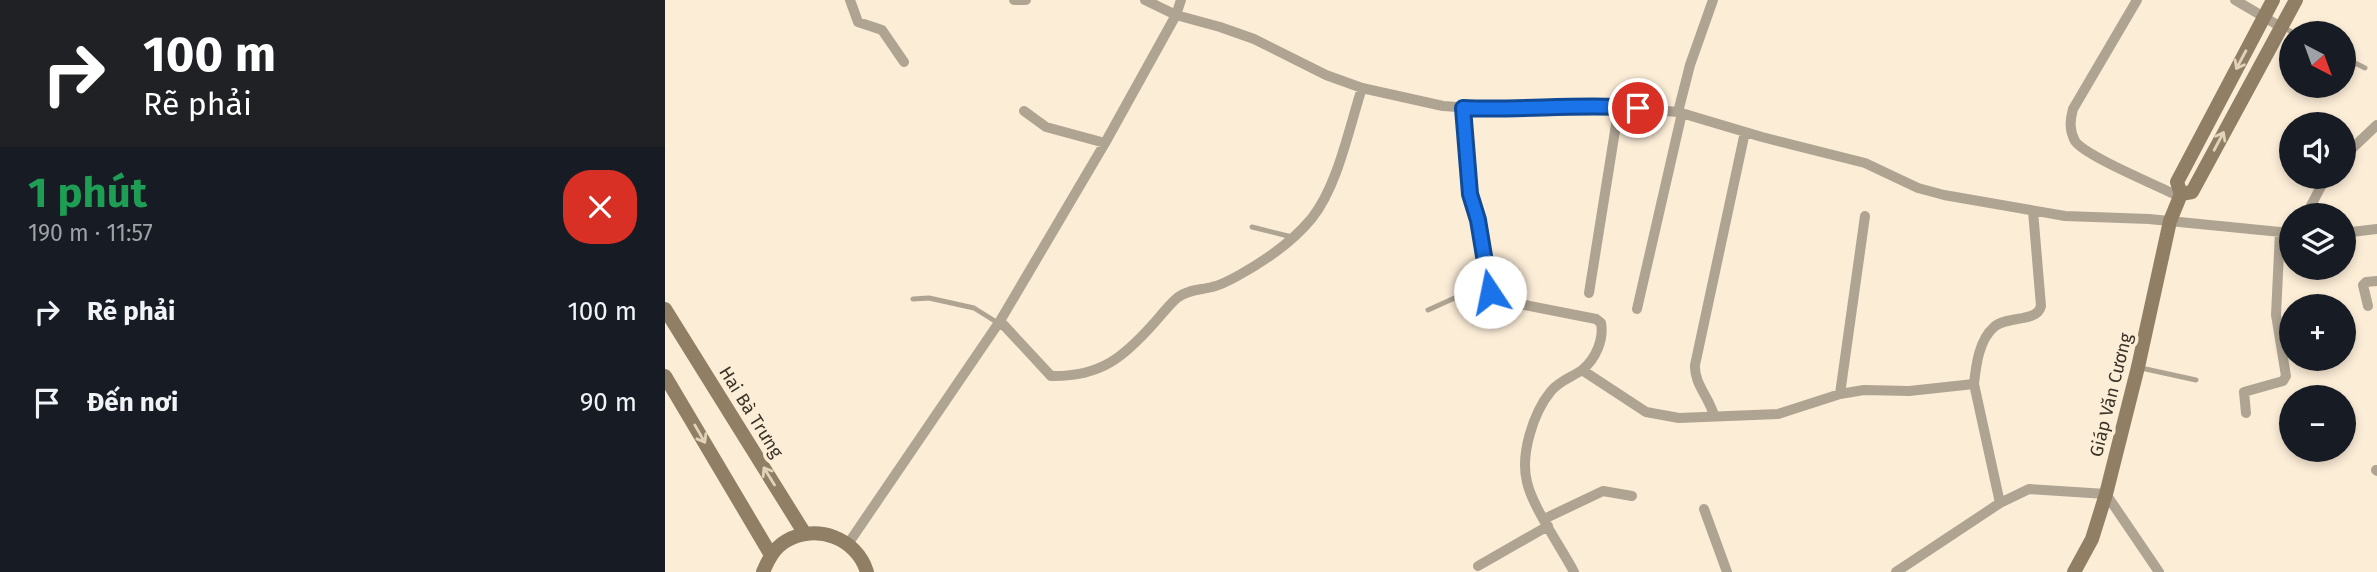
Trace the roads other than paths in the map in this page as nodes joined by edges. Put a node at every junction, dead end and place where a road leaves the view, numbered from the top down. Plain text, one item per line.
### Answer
1 (851, 0) edge
2 (1014, 0) edge
3 (1026, 0) edge
4 (1145, 0) edge
5 (1181, 0) edge
6 (1713, 0) edge
7 (2137, 0) edge
8 (2235, 0) edge
9 (2273, 0) edge
10 (2296, 0) edge
11 (1176, 15) junction
12 (2264, 17) junction
13 (2290, 21) edge
14 (2279, 25) edge
15 (2279, 45) edge
16 (904, 62) dead end
17 (2356, 64) edge
18 (2365, 68) dead end
19 (1361, 88) junction
20 (1619, 106) junction
21 (1463, 108) junction
22 (1024, 111) dead end
23 (1680, 112) junction
24 (2377, 125) edge
25 (1745, 132) junction
26 (1105, 143) junction
27 (2356, 145) edge
28 (2181, 195) junction
29 (2033, 211) junction
30 (1865, 216) dead end
31 (2170, 221) junction
32 (1252, 227) dead end
33 (2377, 229) edge
34 (2356, 231) edge
35 (2279, 232) edge
36 (1292, 237) junction
37 (2280, 280) edge
38 (2377, 281) edge
39 (1488, 284) junction
40 (1589, 292) dead end
41 (913, 299) dead end
42 (2368, 306) dead end
43 (665, 309) edge
44 (1637, 309) dead end
45 (1428, 310) dead end
46 (999, 322) junction
47 (2138, 367) junction
48 (1582, 370) junction
49 (665, 376) edge
50 (2196, 380) dead end
51 (1974, 384) junction
52 (1840, 394) junction
53 (2246, 413) dead end
54 (1714, 415) junction
55 (2106, 494) junction
56 (1633, 496) dead end
57 (2000, 503) junction
58 (1704, 509) dead end
59 (1546, 522) junction
60 (805, 534) junction
61 (848, 544) junction
62 (771, 555) junction
63 (1478, 566) dead end
64 (763, 572) edge
65 (867, 572) edge
66 (1574, 572) edge
67 (1727, 572) edge
68 (1896, 572) edge
69 (2074, 572) edge
70 (2159, 572) edge

1 - 16 street
2 - 3 street
4 - 11 street
5 - 11 street
6 - 23 street
7 - 28 street
8 - 12 street
9 - 12 street
10 - 13 street
11 - 19 street
11 - 26 street
12 - 14 street
12 -> 28 street
28 -> 15 street
17 - 18 lane
19 - 21 street
19 - 36 street
20 - 21 street
20 - 23 street
20 - 40 street
21 - 39 street
22 - 26 street
23 - 25 street
23 - 44 street
24 - 27 street
25 - 29 street
25 - 54 street
26 - 46 street
28 - 31 street, Giáp Văn Cương
29 - 31 street
29 - 51 street
30 - 52 street
31 - 35 street
31 - 47 street, Giáp Văn Cương
32 - 36 lane
33 - 34 street
36 - 46 street
37 - 53 street
38 - 42 street
39 - 45 lane
39 - 48 street
41 - 46 lane
60 -> 43 street, Hai Bà Trưng
46 - 61 street
47 - 50 lane
47 - 55 street, Giáp Văn Cương
48 - 54 street
48 - 59 street
49 -> 62 street
51 - 52 street
51 - 57 street
52 - 54 street
55 - 57 street
55 - 69 street, Giáp Văn Cương
55 - 70 street
56 - 59 street
57 - 68 street
58 - 67 street
59 - 63 street
59 - 66 street
60 - 61 street
60 - 62 street
61 - 65 street
62 - 64 street

